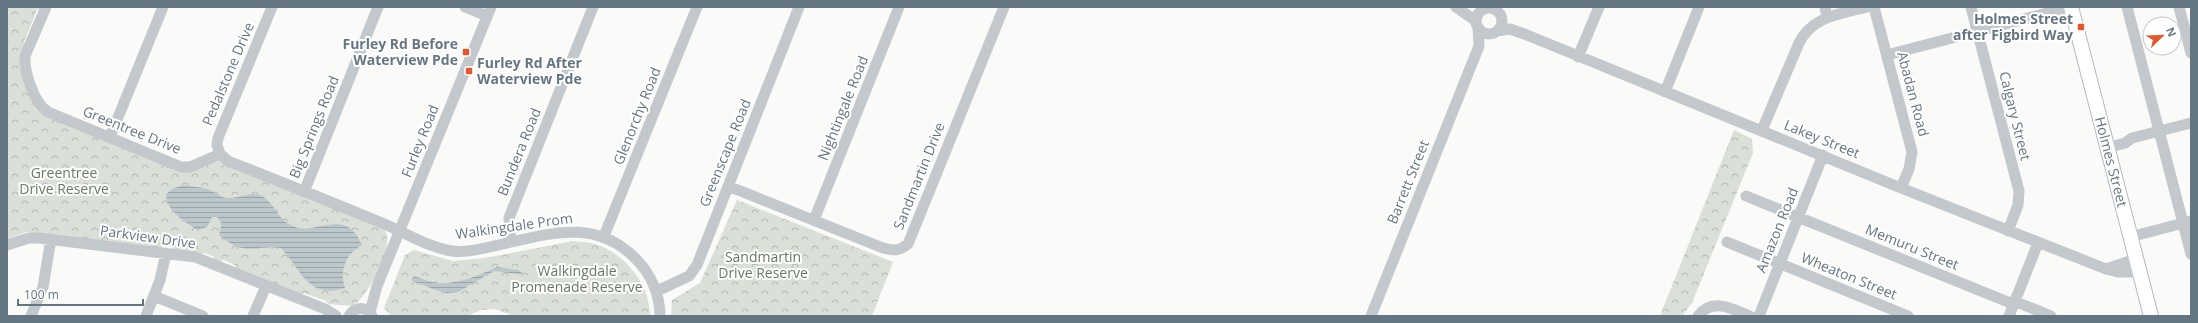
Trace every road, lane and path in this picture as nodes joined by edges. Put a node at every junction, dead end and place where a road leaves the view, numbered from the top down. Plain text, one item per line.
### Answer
1 (46, 7) edge
2 (163, 7) edge
3 (272, 7) edge
4 (378, 7) edge
5 (465, 7) edge
6 (593, 7) edge
7 (697, 7) edge
8 (800, 7) edge
9 (899, 7) edge
10 (1004, 7) edge
11 (1599, 7) edge
12 (1699, 7) edge
13 (1867, 7) edge
14 (1874, 7) edge
15 (1971, 7) edge
16 (2071, 7) edge
17 (2127, 7) edge
18 (2179, 7) edge
19 (1457, 8) edge
20 (1486, 8) edge
21 (489, 12) edge
22 (1500, 12) edge
23 (1826, 12) edge
24 (1477, 24) junction
25 (1977, 30) junction
26 (1493, 32) junction
27 (1527, 35) junction
28 (2191, 53) edge
29 (1887, 55) junction
30 (1578, 57) junction
31 (1474, 60) junction
32 (1665, 92) junction
33 (2191, 123) edge
34 (1762, 130) junction
35 (2159, 131) junction
36 (110, 138) junction
37 (2106, 145) junction
38 (220, 154) junction
39 (1823, 155) junction
40 (728, 186) junction
41 (1901, 188) junction
42 (304, 192) junction
43 (1746, 196) dead end
44 (1799, 217) junction
45 (814, 220) junction
46 (2187, 222) edge
47 (400, 231) junction
48 (2008, 231) junction
49 (604, 236) junction
50 (2130, 237) junction
51 (51, 239) junction
52 (511, 242) junction
53 (1727, 242) dead end
54 (2038, 243) junction
55 (7, 245) edge
56 (166, 254) junction
57 (2191, 254) edge
58 (1780, 264) junction
59 (2138, 265) junction
60 (266, 286) junction
61 (657, 291) junction
62 (154, 296) junction
63 (2014, 303) junction
64 (326, 309) junction
65 (361, 313) edge
66 (31, 316) edge
67 (146, 316) edge
68 (203, 316) edge
69 (254, 316) edge
70 (336, 316) edge
71 (660, 316) edge
72 (1371, 316) edge
73 (1698, 316) edge
74 (1750, 316) edge
75 (1759, 316) edge
76 (1908, 316) edge
77 (2009, 316) edge
78 (2051, 316) edge
79 (2151, 316) edge

1 - 36 street, Greentree Drive
2 - 36 street
3 - 38 street, Pedalstone Drive
4 - 42 street, Big Springs Road
5 - 21 street
6 - 52 street, Bundera Road
7 - 49 street, Glenorchy Road
8 - 40 street, Greenscape Road
9 - 45 street, Nightingale Road
10 - 45 street, Sandmartin Drive
11 - 30 street
12 - 32 street
13 - 23 street
14 - 29 street, Abadan Road
15 - 25 street, Calgary Street
16 - 25 street
16 - 37 main road, Holmes Street
17 - 35 street
18 - 28 street
19 - 20 street, Lakey Street
19 - 24 street, Lakey Street
20 - 22 street, Lakey Street
20 - 24 street
21 - 47 street, Furley Road
22 - 26 street
22 - 27 street, Lakey Street
23 - 34 street
24 - 26 street, Lakey Street
24 - 31 street, Barrett Street
25 - 29 street
25 - 48 street, Calgary Street
26 - 27 street, Lakey Street
26 - 31 street, Barrett Street
27 - 30 street, Lakey Street
29 - 41 street, Abadan Road
30 - 32 street, Lakey Street
31 - 72 street, Barrett Street
32 - 34 street, Lakey Street
33 - 35 street
34 - 39 street, Lakey Street
35 - 37 street
35 - 46 street
36 - 38 street, Greentree Drive
37 - 50 main road, Holmes Street
38 - 42 street
39 - 41 street, Lakey Street
39 - 44 street, Amazon Road
40 - 45 street, Sandmartin Drive
40 - 61 street, Greenscape Road
41 - 48 street, Lakey Street
42 - 47 street
43 - 44 street, Memuru Street
44 - 58 street, Amazon Road
44 - 63 street, Memuru Street
46 - 50 street
46 - 57 street
47 - 52 street, Walkingdale Prom
47 - 65 street, Furley Road
48 - 54 street, Lakey Street
49 - 52 street, Walkingdale Prom
49 - 61 street, Walkingdale Prom
50 - 59 main road, Holmes Street
51 - 55 street, Parkview Drive
51 - 56 street, Parkview Drive
51 - 66 street
53 - 58 street, Wheaton Street
54 - 59 street, Lakey Street
54 - 63 street
56 - 60 street, Parkview Drive
56 - 62 street
58 - 75 street, Amazon Road
58 - 76 street, Wheaton Street
59 - 79 main road, Holmes Street
60 - 64 street, Parkview Drive
60 - 69 street
61 - 71 street, Walkingdale Prom
62 - 67 street
62 - 68 street
63 - 77 street
63 - 78 street, Memuru Street
64 - 65 street, Parkview Drive
64 - 70 street, Parkview Drive
73 - 74 street

